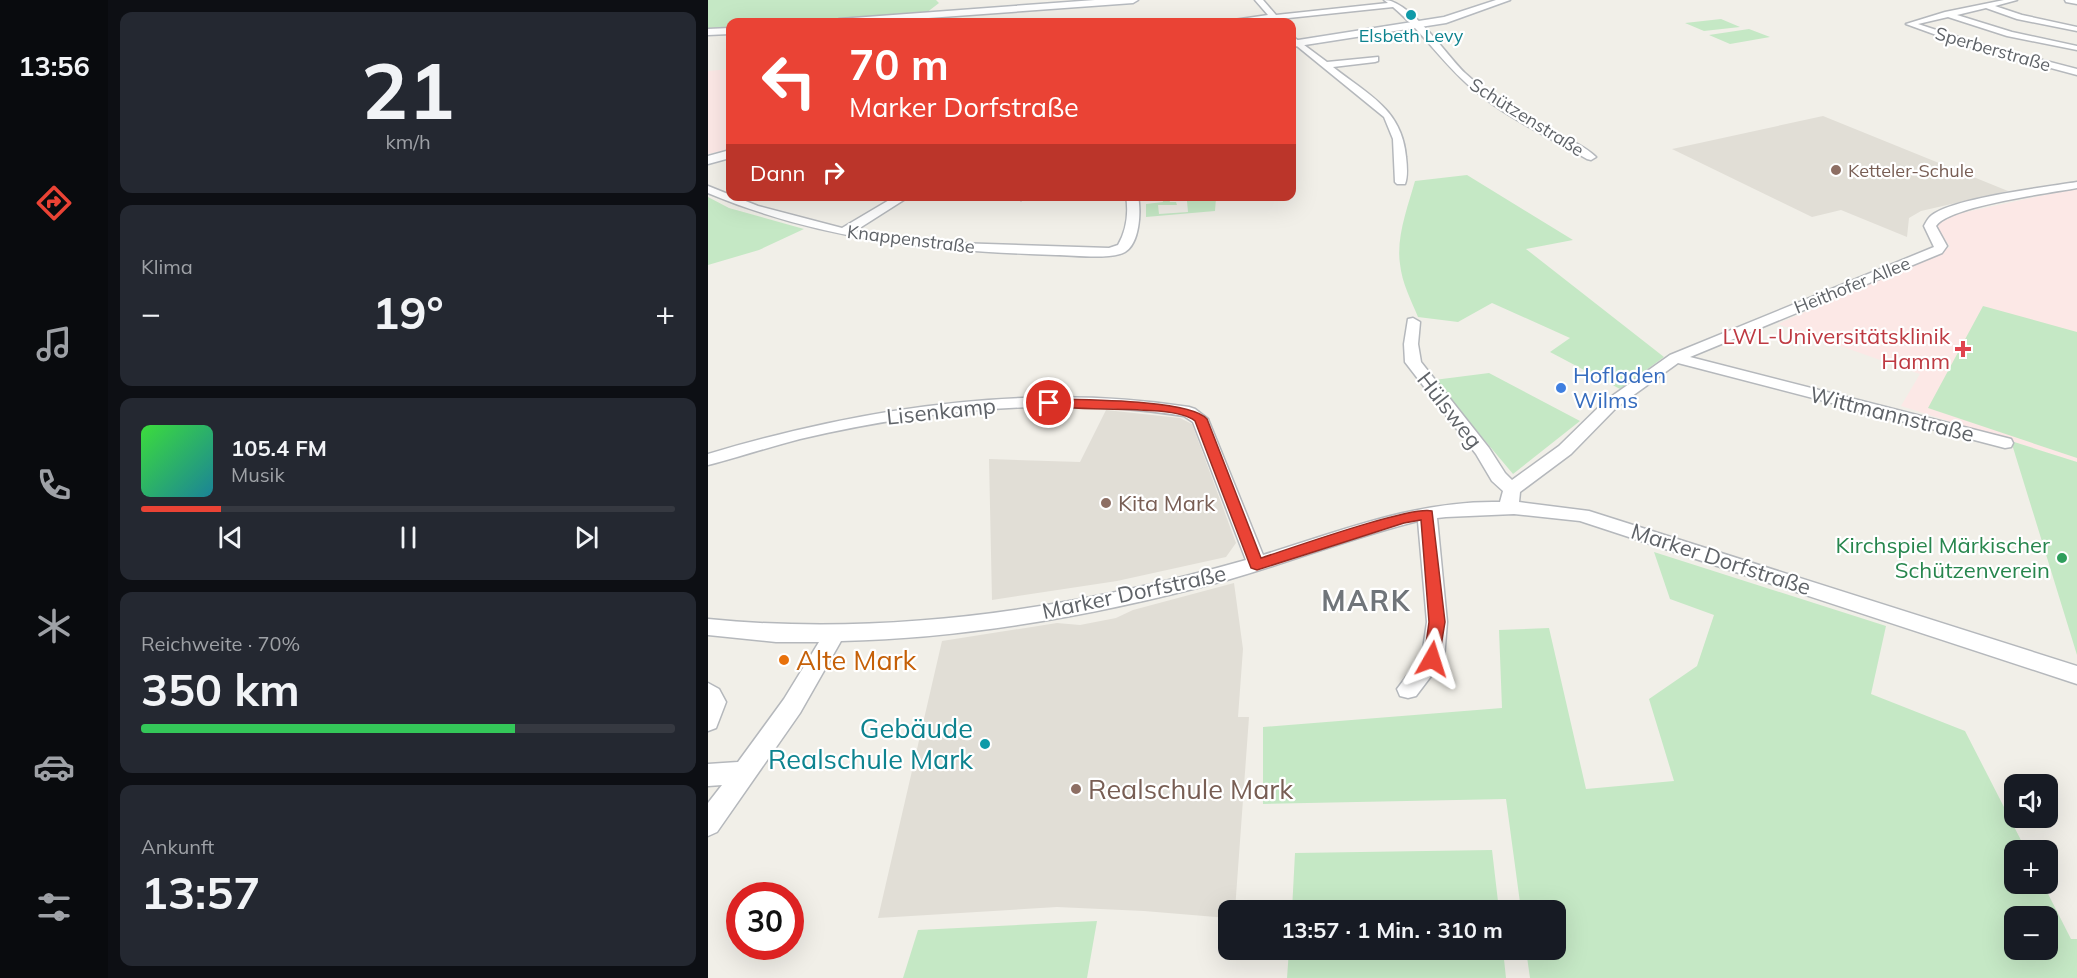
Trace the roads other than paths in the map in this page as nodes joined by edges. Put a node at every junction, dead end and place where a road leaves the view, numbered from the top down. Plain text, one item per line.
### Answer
1 (1133, 0) edge
2 (1259, 0) edge
3 (1505, 0) edge
4 (2013, 0) edge
5 (2069, 0) edge
6 (1082, 2) edge
7 (2077, 2) edge
8 (1391, 3) edge
9 (1983, 3) edge
10 (1945, 14) junction
11 (918, 18) edge
12 (1274, 18) edge
13 (1290, 18) edge
14 (1418, 25) junction
15 (2077, 29) edge
16 (726, 31) edge
17 (708, 32) edge
18 (1296, 41) edge
19 (1296, 43) edge
20 (2077, 48) edge
21 (1375, 59) dead end
22 (1324, 65) junction
23 (2077, 72) edge
24 (726, 155) edge
25 (1591, 157) dead end
26 (708, 160) edge
27 (1401, 182) dead end
28 (2077, 185) edge
29 (708, 189) edge
30 (726, 197) edge
31 (734, 201) edge
32 (896, 201) edge
33 (1133, 201) edge
34 (844, 231) junction
35 (1413, 322) dead end
36 (1675, 358) junction
37 (2005, 442) dead end
38 (708, 460) edge
39 (1511, 498) junction
40 (1427, 514) junction
41 (1257, 564) junction
42 (708, 627) edge
43 (835, 633) junction
44 (2077, 675) edge
45 (1408, 689) dead end
46 (708, 692) edge
47 (708, 721) edge
48 (743, 772) junction
49 (708, 775) edge
50 (708, 824) edge

1 - 6 main road
2 - 12 street
3 - 14 main road
4 - 9 street
5 - 7 street
6 - 11 main road
8 - 13 street
8 - 14 street, Schützenstraße
9 - 10 street
9 - 15 street
10 - 20 street
10 - 23 street, Sperberstraße
14 - 18 main road
14 - 25 street, Schützenstraße
16 - 17 main road
19 - 22 street
21 - 22 street
22 - 27 street
24 - 26 main road
28 - 36 street, Heithofer Allee
29 - 30 street, Knappenstraße
31 - 34 street, Knappenstraße
32 - 34 street
33 - 34 street, Knappenstraße
35 - 39 street, Hülsweg
36 - 37 street, Wittmannstraße
36 - 39 street, Heithofer Allee
38 - 41 street, Lisenkamp
39 - 40 street, Marker Dorfstraße
39 - 44 street, Marker Dorfstraße
40 - 41 street, Marker Dorfstraße
40 - 45 street
41 - 43 street, Marker Dorfstraße
42 - 43 street, Marker Dorfstraße
43 - 48 street
46 - 47 street
48 - 49 street
48 - 50 street

